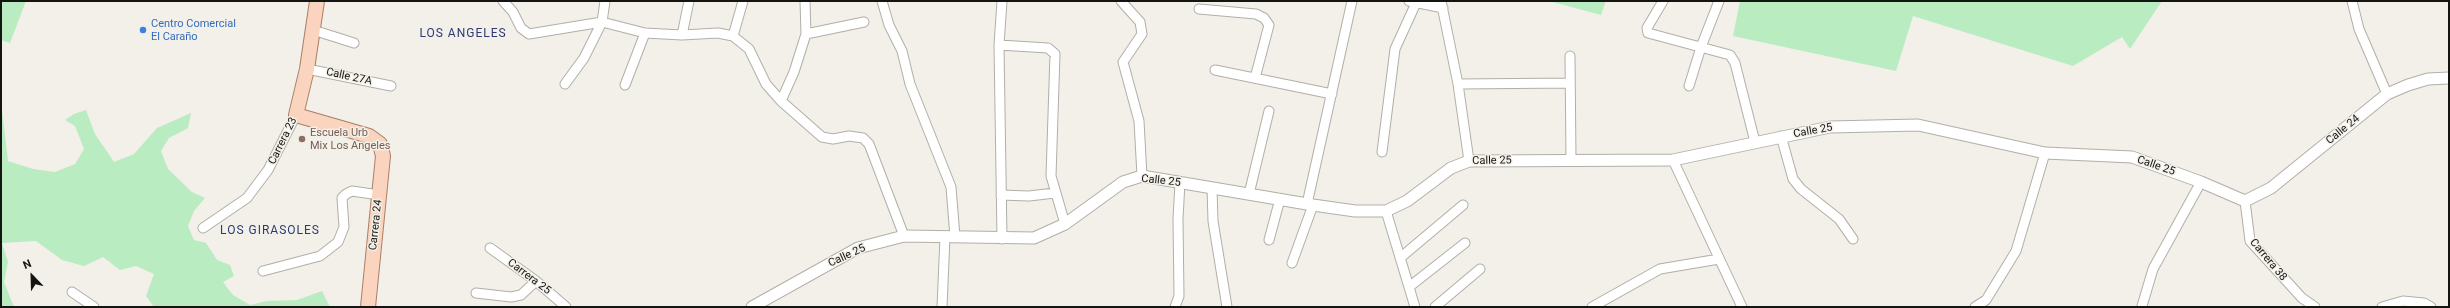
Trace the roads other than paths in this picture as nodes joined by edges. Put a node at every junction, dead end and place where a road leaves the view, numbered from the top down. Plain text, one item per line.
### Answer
1 (317, 1) edge
2 (503, 1) edge
3 (605, 1) edge
4 (689, 1) edge
5 (742, 1) edge
6 (805, 1) edge
7 (882, 1) edge
8 (1002, 1) edge
9 (1121, 1) edge
10 (1352, 1) edge
11 (1664, 1) edge
12 (1719, 1) edge
13 (2352, 1) edge
14 (1413, 2) edge
15 (1442, 5) edge
16 (1199, 9) dead end
17 (602, 22) junction
18 (864, 22) dead end
19 (313, 30) junction
20 (645, 33) junction
21 (806, 34) junction
22 (682, 36) junction
23 (733, 36) junction
24 (354, 43) dead end
25 (999, 45) junction
26 (1701, 47) junction
27 (1570, 56) dead end
28 (307, 69) junction
29 (1215, 70) dead end
30 (1255, 78) junction
31 (2449, 78) edge
32 (1570, 83) junction
33 (565, 84) dead end
34 (1458, 84) junction
35 (625, 85) dead end
36 (391, 86) dead end
37 (1689, 86) dead end
38 (1332, 94) junction
39 (2387, 94) junction
40 (781, 101) junction
41 (1269, 111) dead end
42 (296, 115) junction
43 (1781, 136) junction
44 (1755, 142) junction
45 (1382, 152) dead end
46 (2045, 154) junction
47 (1571, 160) junction
48 (1673, 160) junction
49 (1469, 161) junction
50 (1142, 176) junction
51 (1180, 182) junction
52 (2201, 182) junction
53 (1212, 188) junction
54 (1055, 193) junction
55 (1249, 194) junction
56 (379, 195) junction
57 (1001, 195) junction
58 (1280, 199) junction
59 (2244, 201) junction
60 (1310, 205) junction
61 (1463, 205) dead end
62 (1386, 211) junction
63 (1065, 224) junction
64 (203, 228) dead end
65 (904, 236) junction
66 (950, 237) junction
67 (1002, 239) junction
68 (1853, 239) dead end
69 (1269, 240) dead end
70 (1465, 243) dead end
71 (490, 248) dead end
72 (1400, 258) junction
73 (1719, 259) junction
74 (1292, 262) dead end
75 (1480, 269) dead end
76 (263, 271) dead end
77 (536, 281) junction
78 (1409, 287) junction
79 (72, 292) dead end
80 (476, 293) dead end
81 (2142, 306) edge
82 (94, 307) edge
83 (368, 307) edge
84 (566, 307) edge
85 (752, 307) edge
86 (942, 307) edge
87 (1175, 307) edge
88 (1227, 307) edge
89 (1415, 307) edge
90 (1435, 307) edge
91 (1592, 307) edge
92 (1742, 307) edge
93 (1975, 307) edge
94 (2315, 307) edge
95 (2382, 307) edge
96 (2431, 307) edge

1 - 19 main road, Carrera 23
2 - 17 street
3 - 17 street
4 - 22 street
5 - 23 street
6 - 21 street
7 - 66 street
8 - 25 street
9 - 50 street
10 - 38 street
11 - 26 street
12 - 26 street
13 - 39 street
14 - 15 street
14 - 45 street
15 - 34 street
16 - 30 street
17 - 20 street
17 - 33 street
18 - 21 street
19 - 24 street
19 - 28 main road, Carrera 23
20 - 22 street
20 - 35 street
21 - 40 street
22 - 23 street
23 - 40 street
25 - 54 street
25 - 57 street
26 - 37 street
26 - 44 street
27 - 32 street
28 - 36 street, Calle 27A
28 - 42 main road, Carrera 23
29 - 30 street
30 - 38 street
31 - 39 street, Calle 24
32 - 34 street
32 - 47 street
34 - 49 street
38 - 60 street
39 - 59 street, Calle 24
40 - 65 street
41 - 55 street
42 - 56 main road, Carrera 24
42 - 64 street, Carrera 23
43 - 44 street, Calle 25
43 - 46 street, Calle 25
43 - 68 street
44 - 48 street, Calle 25
46 - 52 street, Calle 25
46 - 93 street
47 - 48 street, Calle 25
47 - 49 street, Calle 25
48 - 73 street
49 - 62 street, Calle 25
50 - 51 street, Calle 25
50 - 63 street, Calle 25
51 - 53 street, Calle 25
51 - 87 street
52 - 59 street, Calle 25
52 - 81 street
53 - 55 street, Calle 25
53 - 88 street
54 - 57 street
54 - 63 street
55 - 58 street, Calle 25
56 - 76 street
56 - 83 main road, Carrera 24
57 - 67 street
58 - 60 street, Calle 25
58 - 69 street
59 - 94 street, Carrera 38
60 - 62 street, Calle 25
60 - 74 street
61 - 72 street
62 - 72 street
63 - 67 street, Calle 25
65 - 66 street, Calle 25
65 - 85 street, Calle 25
66 - 67 street, Calle 25
66 - 86 street
70 - 78 street
71 - 77 street, Carrera 25
72 - 78 street
73 - 91 street
73 - 92 street
75 - 90 street
77 - 80 street
77 - 84 street, Carrera 25
78 - 89 street
79 - 82 street
95 - 96 street

